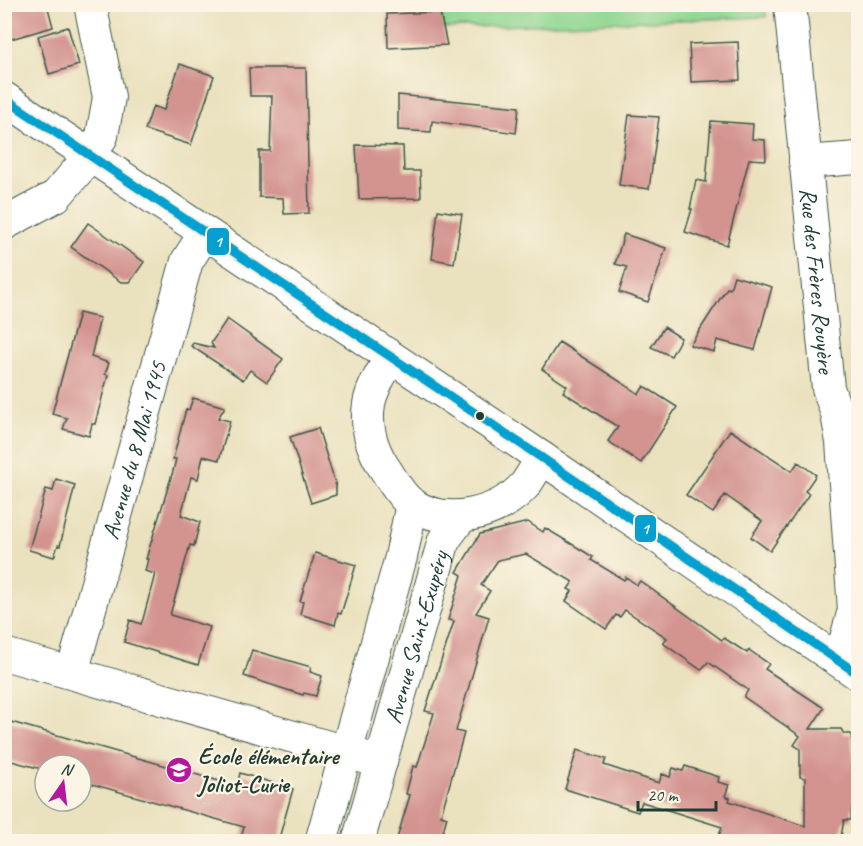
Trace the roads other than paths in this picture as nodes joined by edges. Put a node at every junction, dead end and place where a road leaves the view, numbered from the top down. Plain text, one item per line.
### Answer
1 (90, 4) edge
2 (789, 4) edge
3 (4, 98) edge
4 (91, 154) junction
5 (858, 158) edge
6 (805, 162) junction
7 (4, 224) edge
8 (205, 233) junction
9 (390, 358) junction
10 (542, 458) junction
11 (852, 480) edge
12 (412, 504) junction
13 (461, 517) junction
14 (4, 654) edge
15 (833, 657) junction
16 (72, 673) junction
17 (858, 674) edge
18 (346, 752) junction
19 (381, 762) junction
20 (321, 842) edge
21 (358, 842) edge

1 - 4 street
2 - 6 street, Rue des Frères Rouyère
3 - 4 street
4 - 7 street
4 - 8 street
5 - 6 street
6 - 11 street, Rue des Frères Rouyère
8 - 9 street
8 - 16 street, Avenue du 8 Mai 1945
9 - 10 street
9 - 12 street
10 - 13 street, Avenue Saint-Exupéry
10 - 15 street
11 - 15 street, Rue des Frères Rouyère
12 - 13 street, Avenue Saint-Exupéry
12 - 18 street, Avenue Saint-Exupéry
13 - 19 street, Avenue Saint-Exupéry
14 - 16 street
15 - 17 street
16 - 18 street
18 - 19 street
18 - 20 street, Avenue Saint-Exupéry
19 - 21 street, Avenue Saint-Exupéry

